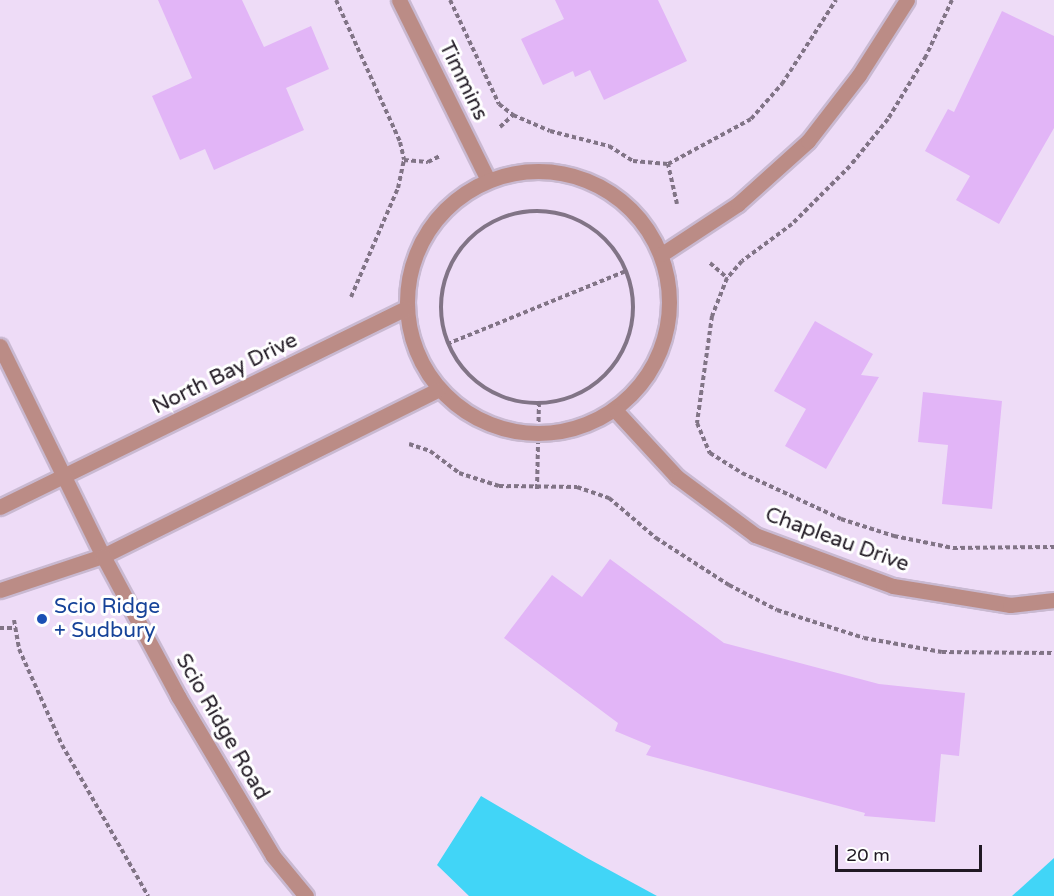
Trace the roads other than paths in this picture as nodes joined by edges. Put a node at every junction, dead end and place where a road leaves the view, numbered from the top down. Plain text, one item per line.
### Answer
1 (399, 0) edge
2 (907, 0) edge
3 (488, 180) junction
4 (662, 254) junction
5 (405, 309) junction
6 (0, 346) edge
7 (437, 390) junction
8 (616, 411) junction
9 (64, 476) junction
10 (0, 507) edge
11 (103, 556) junction
12 (5, 588) edge
13 (1054, 600) edge
14 (306, 896) edge

1 - 3 street, Timmins
2 - 4 street
3 - 4 street
3 - 5 street
4 - 8 street
5 - 7 street
5 - 9 street, North Bay Drive
6 - 9 street, Scio Ridge Road
7 - 8 street
7 - 11 street
8 - 13 street, Chapleau Drive
9 - 10 street, North Bay Drive
9 - 11 street, Scio Ridge Road
11 - 12 street
11 - 14 street, Scio Ridge Road

